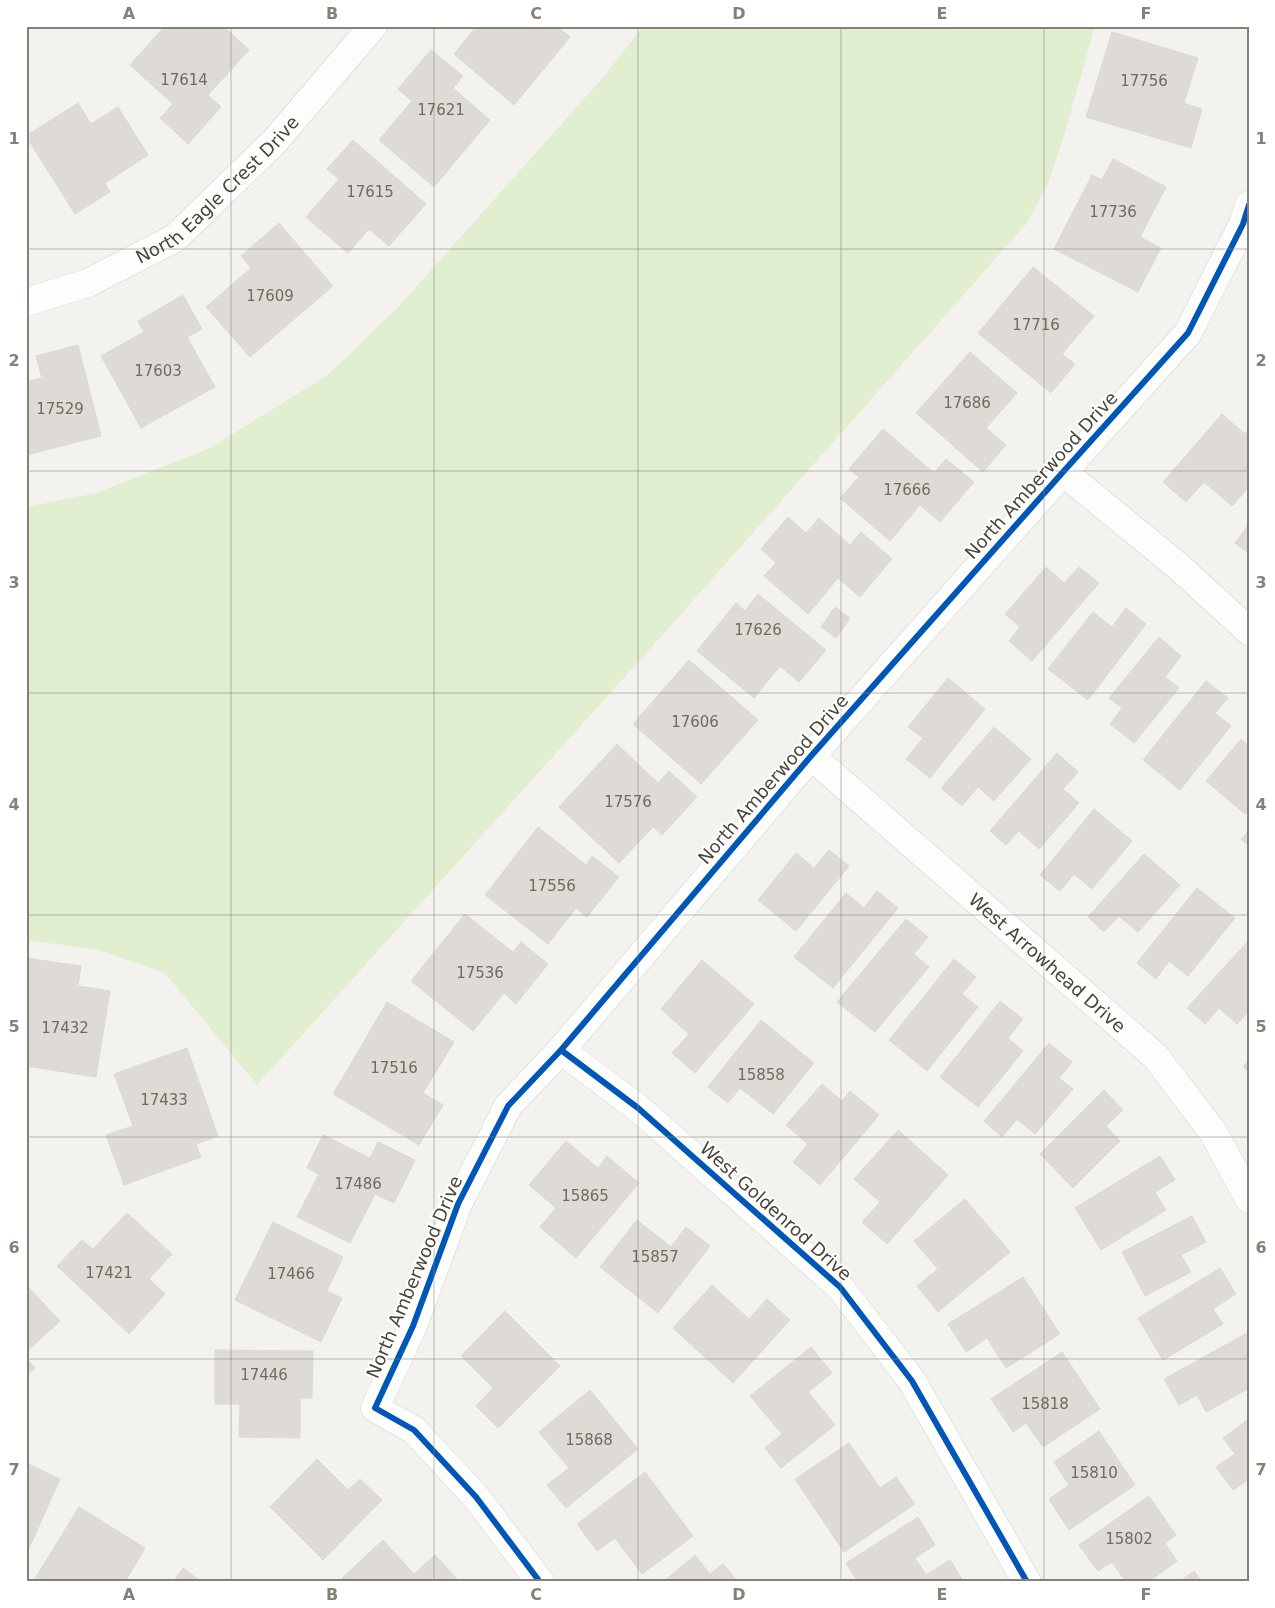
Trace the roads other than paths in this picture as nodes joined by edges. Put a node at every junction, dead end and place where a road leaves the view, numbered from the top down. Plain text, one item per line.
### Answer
1 (373, 26) edge
2 (1249, 205) edge
3 (26, 302) edge
4 (1063, 472) junction
5 (1249, 631) edge
6 (811, 756) junction
7 (561, 1050) junction
8 (1249, 1199) edge
9 (540, 1582) edge
10 (1027, 1582) edge

1 - 3 street, North Eagle Crest Drive
2 - 4 street, North Amberwood Drive
4 - 5 street
4 - 6 street, North Amberwood Drive
6 - 7 street, North Amberwood Drive
6 - 8 street, West Arrowhead Drive
7 - 9 street, North Amberwood Drive
7 - 10 street, West Goldenrod Drive

